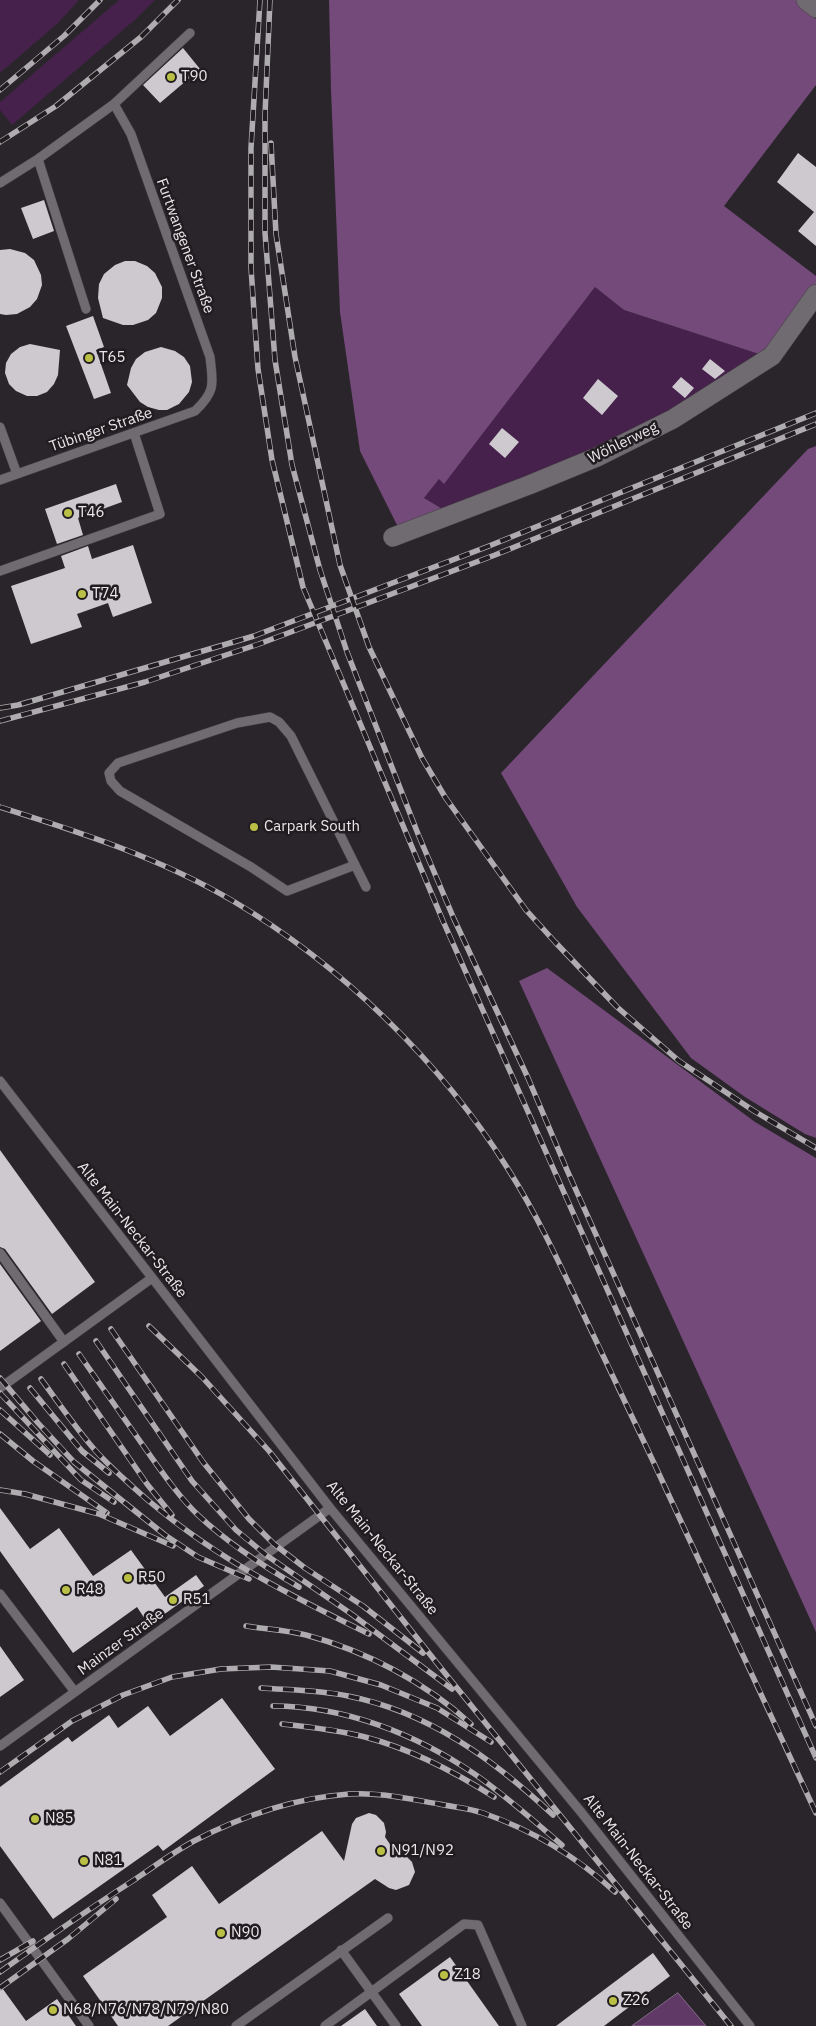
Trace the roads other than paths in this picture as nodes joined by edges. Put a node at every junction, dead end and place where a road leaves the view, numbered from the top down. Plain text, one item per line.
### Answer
1 (806, 0) edge
2 (816, 8) edge
3 (190, 33) dead end
4 (114, 104) junction
5 (38, 159) junction
6 (0, 183) edge
7 (816, 294) edge
8 (86, 309) dead end
9 (207, 400) joint
10 (0, 427) edge
11 (134, 433) junction
12 (17, 474) junction
13 (0, 480) edge
14 (393, 537) dead end
15 (0, 571) edge
16 (354, 865) junction
17 (366, 887) dead end
18 (0, 1081) edge
19 (0, 1253) edge
20 (152, 1278) junction
21 (64, 1342) junction
22 (0, 1388) edge
23 (330, 1508) junction
24 (0, 1594) edge
25 (75, 1692) junction
26 (0, 1746) edge
27 (0, 1903) edge
28 (388, 1918) dead end
29 (341, 1950) junction
30 (372, 1993) junction
31 (89, 2026) edge
32 (236, 2026) edge
33 (325, 2026) edge
34 (396, 2026) edge
35 (522, 2026) edge
36 (750, 2026) edge

1 - 2 street
3 - 4 lane
4 - 5 lane
4 - 9 lane, Furtwangener Straße
5 - 6 lane
5 - 8 lane
7 - 14 street, Wöhlerweg
9 - 11 lane, Tübinger Straße
10 - 12 lane
11 - 12 lane, Tübinger Straße
11 - 15 lane
12 - 13 lane, Tübinger Straße
16 - 16 lane
16 - 17 lane
18 - 20 lane, Alte Main-Neckar-Straße
19 - 21 lane
20 - 21 lane
20 - 23 lane, Alte Main-Neckar-Straße
21 - 22 lane
23 - 25 lane, Mainzer Straße
23 - 36 lane, Alte Main-Neckar-Straße
24 - 25 lane
25 - 26 lane, Mainzer Straße
27 - 31 lane
28 - 29 lane
29 - 30 lane
29 - 32 lane
30 - 33 lane
30 - 34 lane
30 - 35 lane

